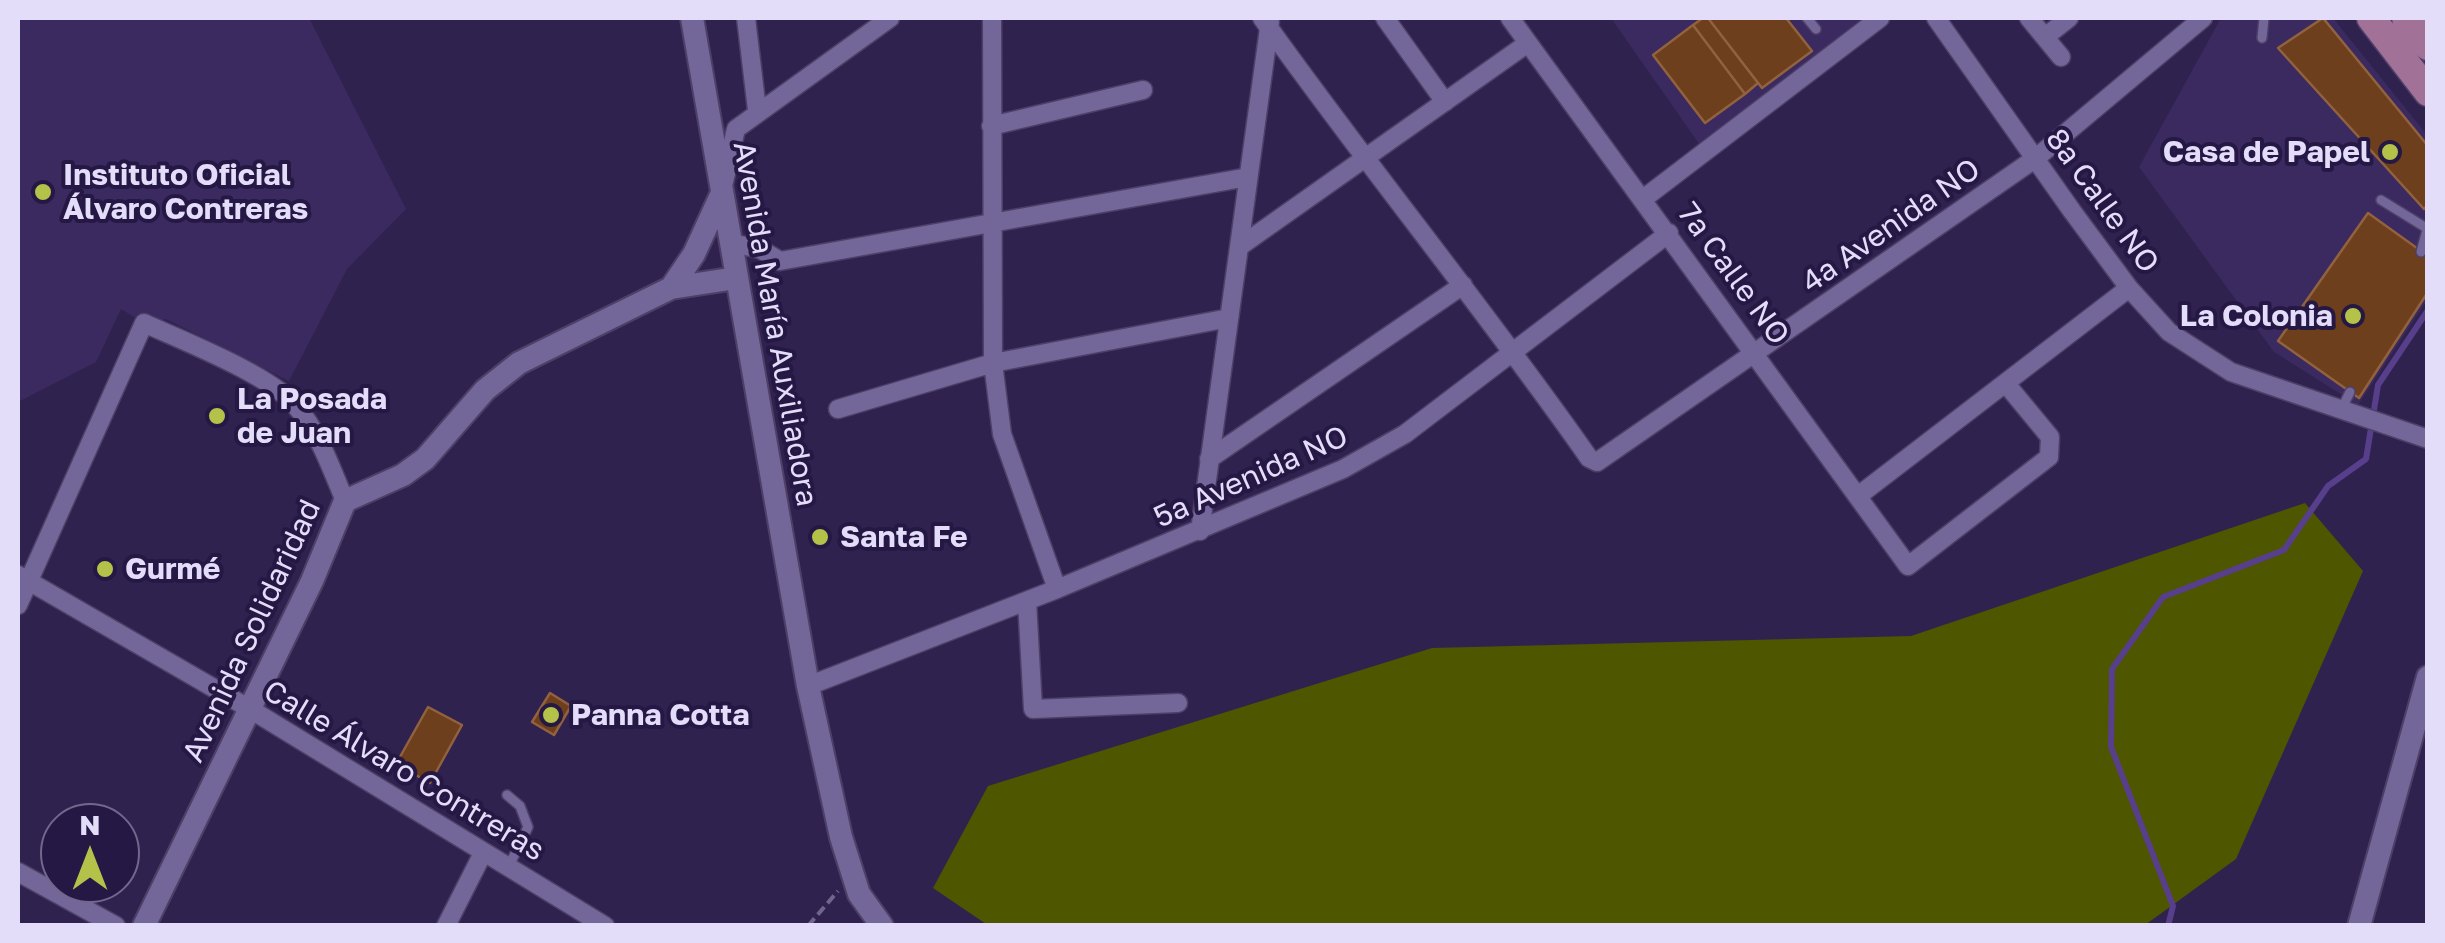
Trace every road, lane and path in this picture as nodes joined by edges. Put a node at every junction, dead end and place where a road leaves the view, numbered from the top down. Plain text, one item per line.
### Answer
1 (692, 18) edge
2 (746, 18) edge
3 (890, 18) edge
4 (992, 18) edge
5 (1385, 18) edge
6 (1510, 18) edge
7 (1807, 18) edge
8 (1880, 18) edge
9 (1936, 18) edge
10 (2029, 18) edge
11 (2069, 18) edge
12 (2203, 18) edge
13 (2264, 18) edge
14 (2371, 18) edge
15 (2406, 18) edge
16 (1267, 21) edge
17 (1816, 29) dead end
18 (2045, 37) junction
19 (2262, 38) dead end
20 (1528, 42) junction
21 (2428, 46) edge
22 (2061, 57) dead end
23 (1143, 90) dead end
24 (2428, 92) edge
25 (1445, 102) junction
26 (757, 110) junction
27 (991, 126) junction
28 (2036, 158) junction
29 (1365, 160) junction
30 (1248, 177) junction
31 (722, 192) junction
32 (1643, 198) junction
33 (2381, 200) dead end
34 (990, 224) junction
35 (2427, 230) edge
36 (1669, 233) junction
37 (731, 243) junction
38 (1239, 246) junction
39 (2421, 252) dead end
40 (736, 278) junction
41 (1463, 285) junction
42 (671, 288) junction
43 (2129, 288) junction
44 (1229, 318) junction
45 (1514, 350) junction
46 (1757, 354) junction
47 (993, 363) junction
48 (2007, 386) junction
49 (2350, 392) dead end
50 (838, 409) dead end
51 (2340, 412) junction
52 (2428, 438) edge
53 (1210, 459) junction
54 (1858, 496) junction
55 (344, 501) junction
56 (1200, 531) junction
57 (23, 578) edge
58 (1057, 589) junction
59 (1027, 601) junction
60 (18, 605) edge
61 (2428, 677) edge
62 (808, 686) junction
63 (1178, 703) dead end
64 (250, 709) junction
65 (507, 795) dead end
66 (483, 853) junction
67 (508, 868) junction
68 (18, 872) edge
69 (852, 874) junction
70 (116, 926) edge
71 (144, 926) edge
72 (446, 926) edge
73 (605, 926) edge
74 (808, 926) edge
75 (882, 926) edge
76 (2360, 926) edge

1 - 31 street, Avenida María Auxiliadora
2 - 26 street
3 - 26 street
4 - 27 street
5 - 25 street
6 - 20 street, 7a Calle NO
7 - 17 lane
8 - 32 street
9 - 28 street, 8a Calle NO
10 - 18 street
11 - 18 street
12 - 28 street, 4a Avenida NO
13 - 19 lane
14 - 24 main road
15 - 21 main road
16 - 29 street
16 - 30 street
18 - 22 street
20 - 25 street
20 - 32 street, 7a Calle NO
23 - 27 street
25 - 29 street
26 - 31 street
27 - 34 street
28 - 43 street, 8a Calle NO
28 - 46 street, 4a Avenida NO
29 - 38 street
29 - 41 street
30 - 34 street
30 - 38 street
31 - 37 street, Avenida María Auxiliadora
31 - 42 street
32 - 36 street, 7a Calle NO
33 - 35 lane
34 - 37 street
34 - 47 street
35 - 39 lane
36 - 45 street, 5a Avenida NO
36 - 46 street, 7a Calle NO
37 - 40 street, Avenida María Auxiliadora
38 - 44 street
40 - 42 street, Avenida Solidaridad
40 - 62 street, Avenida María Auxiliadora
41 - 45 street
41 - 53 street
42 - 55 street, Avenida Solidaridad
43 - 48 street
43 - 51 street, 8a Calle NO
44 - 47 street
44 - 53 street
45 - 46 street, 4a Avenida NO
45 - 56 street, 5a Avenida NO
46 - 54 street, 7a Calle NO
47 - 50 street
47 - 58 street
48 - 54 street
48 - 54 street, 7a Calle NO
49 - 51 lane
51 - 52 street, 8a Calle NO
53 - 56 street
55 - 57 street
55 - 64 street, Avenida Solidaridad
56 - 58 street, 5a Avenida NO
57 - 60 street
57 - 64 street, Calle Álvaro Contreras
58 - 59 street, 5a Avenida NO
59 - 62 street, 5a Avenida NO
59 - 63 street
61 - 76 street
62 - 69 street, Avenida María Auxiliadora
64 - 66 street, Calle Álvaro Contreras
64 - 71 street, Avenida Solidaridad
65 - 67 lane
66 - 67 street, Calle Álvaro Contreras
66 - 72 street
67 - 73 street, Calle Álvaro Contreras
68 - 70 street
69 - 74 path
69 - 75 street, Avenida María Auxiliadora

